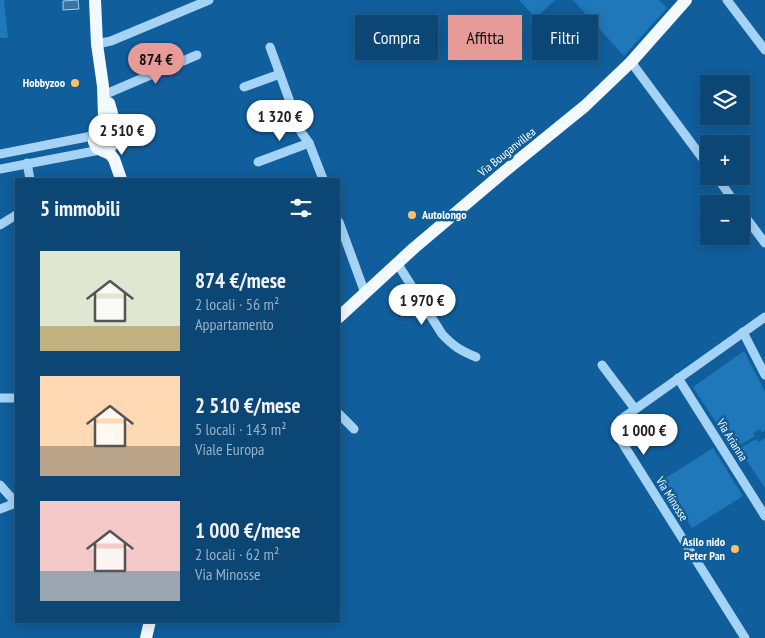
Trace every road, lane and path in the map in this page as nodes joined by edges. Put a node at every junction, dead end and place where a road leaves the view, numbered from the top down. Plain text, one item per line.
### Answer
1 (95, 0) edge
2 (209, 0) edge
3 (686, 0) edge
4 (727, 0) edge
5 (97, 44) junction
6 (270, 47) dead end
7 (765, 50) edge
8 (197, 54) dead end
9 (631, 62) junction
10 (280, 74) junction
11 (244, 87) dead end
12 (105, 90) junction
13 (97, 133) junction
14 (114, 140) junction
15 (309, 143) junction
16 (102, 150) junction
17 (0, 154) edge
18 (700, 155) edge
19 (258, 162) dead end
20 (27, 163) junction
21 (0, 169) edge
22 (30, 178) edge
23 (122, 178) edge
24 (122, 178) edge
25 (323, 178) edge
26 (15, 216) edge
27 (750, 223) edge
28 (0, 225) edge
29 (340, 225) edge
30 (765, 243) edge
31 (397, 263) junction
32 (366, 292) junction
33 (340, 316) edge
34 (765, 316) edge
35 (744, 332) junction
36 (476, 357) dead end
37 (602, 365) dead end
38 (765, 375) edge
39 (678, 378) junction
40 (0, 398) edge
41 (15, 398) edge
42 (635, 409) junction
43 (340, 415) edge
44 (354, 429) dead end
45 (0, 485) edge
46 (15, 502) edge
47 (15, 503) edge
48 (0, 509) edge
49 (765, 516) edge
50 (745, 638) edge

1 - 5 main road
2 - 5 street
3 - 9 main road, Via Bouganvillea
4 - 7 street
5 - 12 main road
6 - 10 street
8 - 12 street
9 - 18 street
9 - 31 main road, Via Bouganvillea
10 - 11 street
10 - 15 street
12 - 13 main road
12 - 14 main road
13 - 14 main road
13 - 16 main road
13 - 17 street
14 - 16 main road
14 - 23 main road
15 - 19 street
15 - 25 street
16 - 20 street
16 - 24 main road
20 - 21 street
20 - 22 street
26 - 28 street
27 - 30 street
29 - 32 street
31 - 32 main road, Via Bouganvillea
31 - 36 street
32 - 33 main road, Via Bouganvillea
34 - 35 street, Via Minosse
35 - 38 street
35 - 39 street, Via Minosse
37 - 42 street
39 - 42 street, Via Minosse
39 - 49 street, Via Arianna
40 - 41 street
42 - 50 street, Via Minosse
43 - 44 street
45 - 46 street
47 - 48 street

